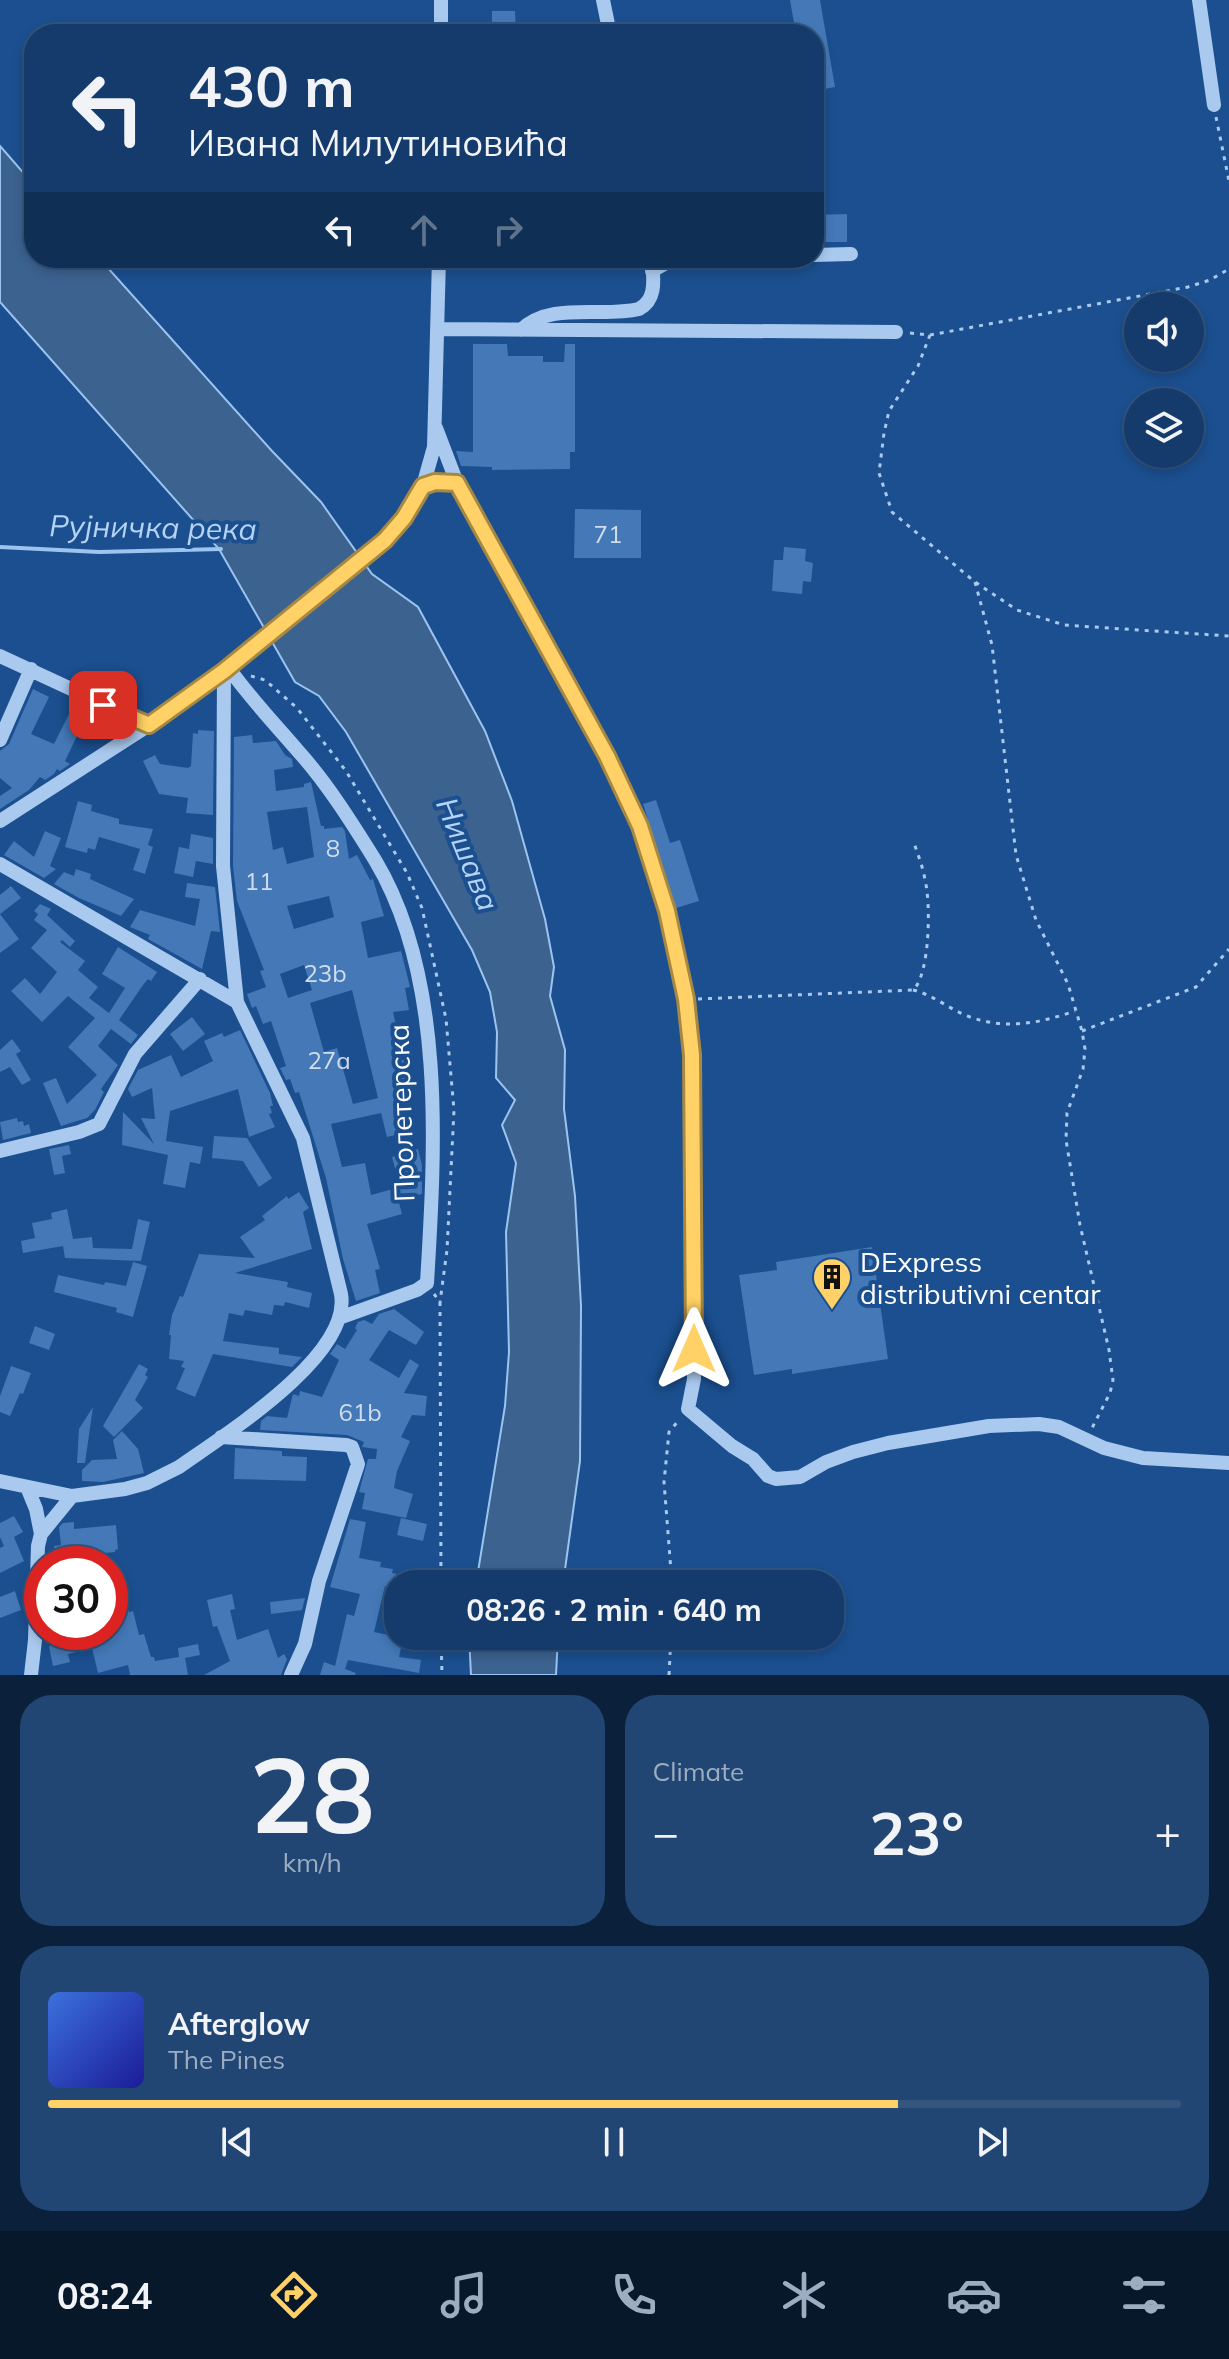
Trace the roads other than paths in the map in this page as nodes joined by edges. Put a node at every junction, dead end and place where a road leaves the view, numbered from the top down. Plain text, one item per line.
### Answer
1 (441, 0) edge
2 (603, 0) edge
3 (1199, 0) edge
4 (441, 24) edge
5 (608, 24) edge
6 (1214, 105) road end
7 (851, 254) dead end
8 (824, 255) edge
9 (439, 268) edge
10 (652, 268) edge
11 (438, 329) junction
12 (521, 330) junction
13 (896, 332) road end
14 (436, 428) junction
15 (457, 483) junction
16 (423, 486) junction
17 (0, 656) edge
18 (31, 669) junction
19 (226, 669) junction
20 (149, 725) junction
21 (0, 740) edge
22 (0, 821) edge
23 (0, 864) edge
24 (200, 979) junction
25 (237, 1002) junction
26 (0, 1151) edge
27 (342, 1317) junction
28 (221, 1437) junction
29 (1229, 1463) edge
30 (0, 1481) edge
31 (27, 1487) junction
32 (72, 1496) junction
33 (41, 1534) junction
34 (31, 1675) edge
35 (291, 1675) edge

1 - 4 street
2 - 5 street
3 - 6 street
7 - 8 street
9 - 11 street
10 - 12 street
11 - 12 street
11 - 14 street
12 - 13 street
14 - 15 street
14 - 16 street
15 - 16 street
15 - 29 street
16 - 19 street
17 - 18 street
18 - 20 street
18 - 21 street
19 - 20 street
19 - 25 street
19 - 27 street, Пролетерска
20 - 22 street
23 - 24 street
24 - 25 street
24 - 26 street
25 - 27 street
27 - 28 street
28 - 32 street
28 - 35 street
30 - 31 street
31 - 32 street
31 - 33 street
32 - 33 street
33 - 34 street

